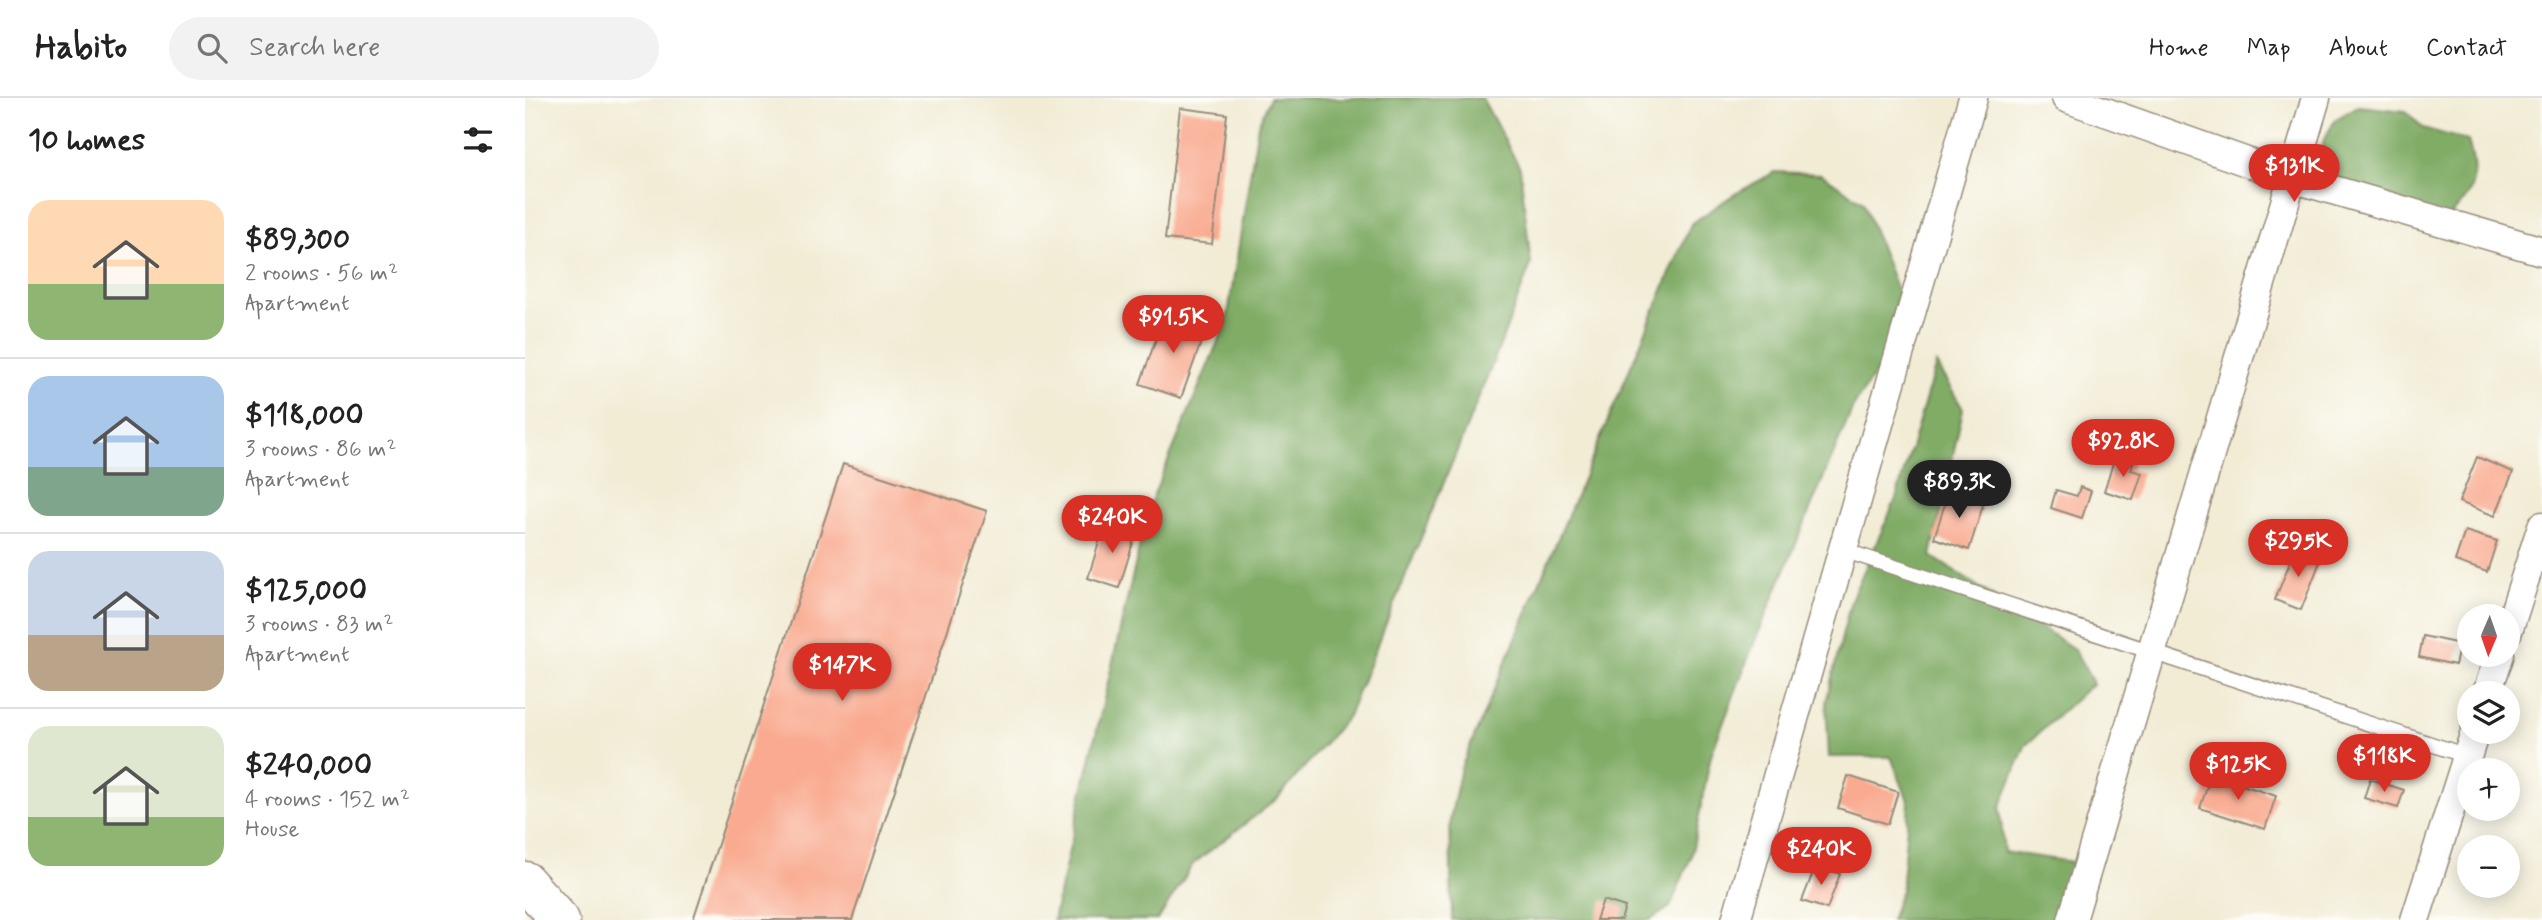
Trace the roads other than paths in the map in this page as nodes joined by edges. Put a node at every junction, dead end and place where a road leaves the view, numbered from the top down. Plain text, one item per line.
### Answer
1 (1973, 98) edge
2 (2066, 98) edge
3 (2316, 98) edge
4 (2292, 178) junction
5 (2542, 251) edge
6 (2542, 526) edge
7 (1843, 550) junction
8 (2517, 604) edge
9 (2152, 652) junction
10 (2457, 740) edge
11 (2471, 744) edge
12 (525, 881) edge
13 (560, 920) edge
14 (1736, 920) edge
15 (2072, 920) edge
16 (2415, 920) edge

1 - 7 street
2 - 4 street
3 - 4 street
4 - 5 street
4 - 9 street
6 - 8 street
7 - 9 lane
7 - 14 street
9 - 10 lane
9 - 15 street
11 - 16 street
12 - 13 street

